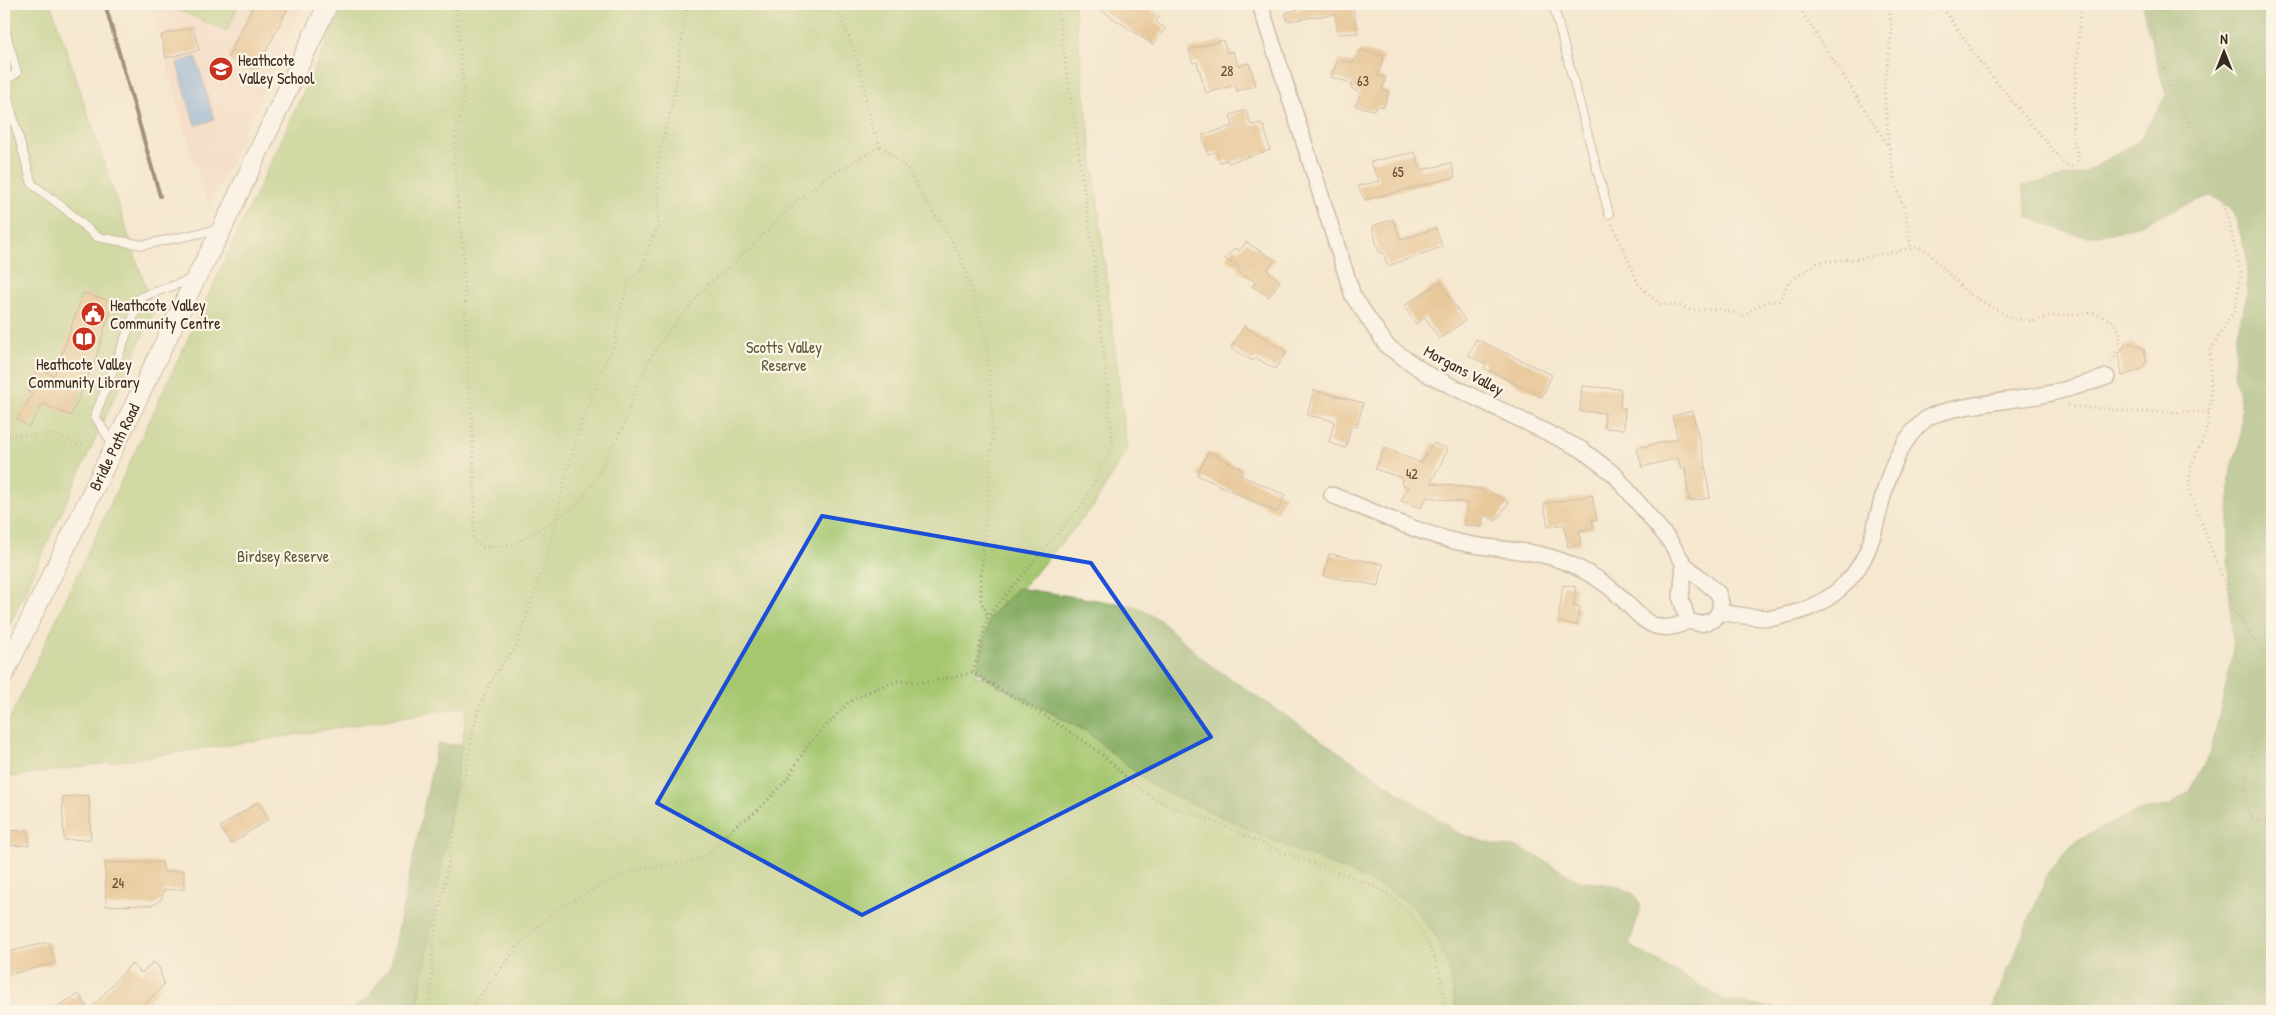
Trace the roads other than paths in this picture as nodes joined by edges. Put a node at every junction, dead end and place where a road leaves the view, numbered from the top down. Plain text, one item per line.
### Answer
1 (328, 4) edge
2 (1260, 4) edge
3 (1553, 4) edge
4 (4, 26) edge
5 (4, 83) edge
6 (1609, 214) road end
7 (222, 229) junction
8 (196, 278) junction
9 (2107, 377) road end
10 (114, 447) junction
11 (1332, 496) dead end
12 (1684, 564) junction
13 (1719, 612) junction
14 (1688, 621) junction
15 (4, 674) edge

1 - 7 street, Bridle Path Road
2 - 12 street, Morgans Valley
3 - 6 lane
4 - 5 lane
5 - 7 lane
7 - 8 street, Bridle Path Road
8 - 10 street, Bridle Path Road
8 - 10 lane
9 - 13 street
10 - 15 street, Bridle Path Road
11 - 14 street
12 - 13 street, Morgans Valley
12 - 14 street
13 - 14 street

